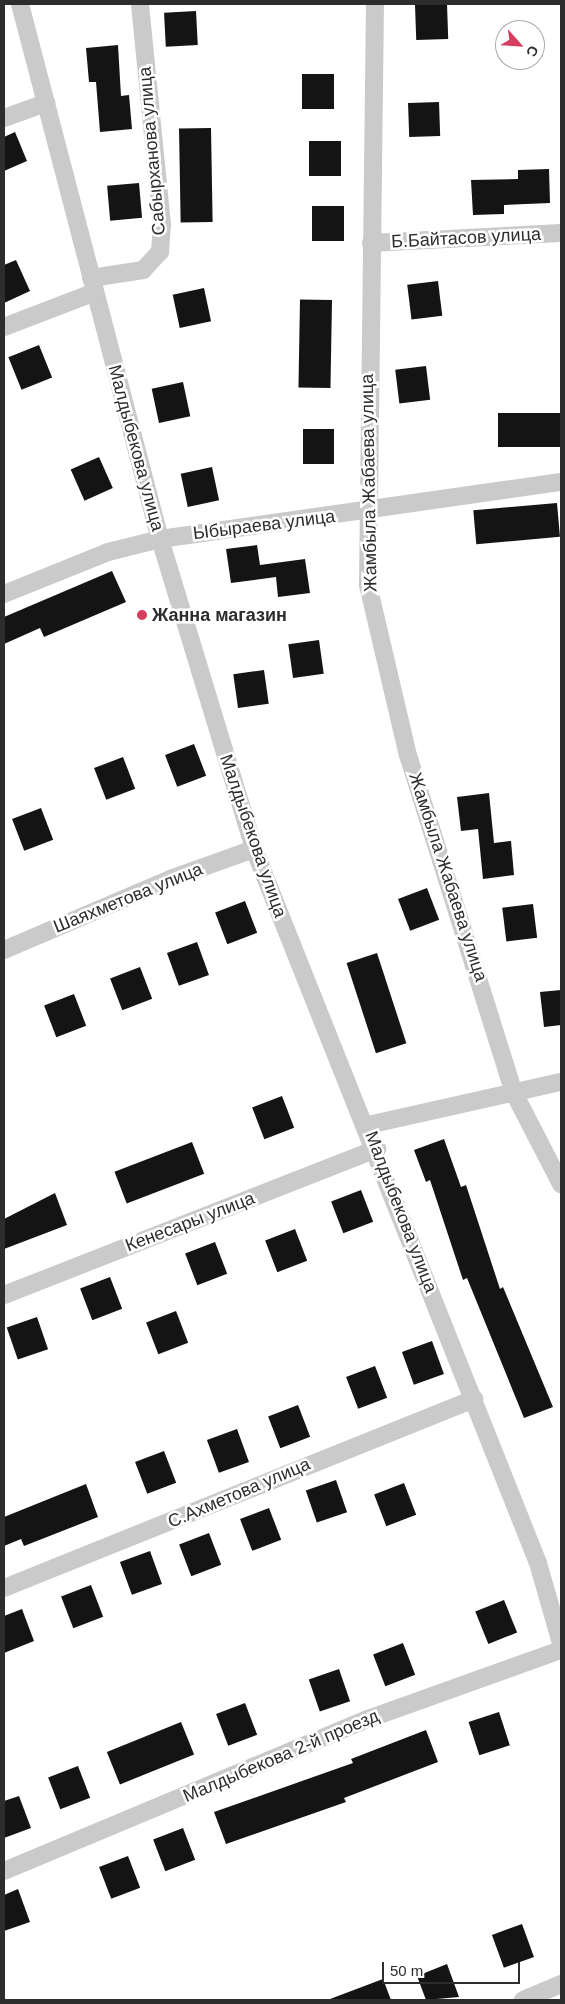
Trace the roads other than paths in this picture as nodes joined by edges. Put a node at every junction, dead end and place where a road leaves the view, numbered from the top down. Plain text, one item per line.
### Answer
1 (20, 4) edge
2 (140, 4) edge
3 (375, 4) edge
4 (46, 103) junction
5 (4, 118) edge
6 (561, 233) edge
7 (371, 243) junction
8 (93, 285) junction
9 (4, 328) edge
10 (561, 482) edge
11 (366, 512) junction
12 (160, 539) junction
13 (4, 594) edge
14 (254, 849) junction
15 (4, 950) edge
16 (561, 1082) edge
17 (513, 1091) junction
18 (368, 1126) junction
19 (377, 1149) junction
20 (561, 1184) edge
21 (4, 1295) edge
22 (474, 1399) junction
23 (4, 1588) edge
24 (561, 1643) edge
25 (561, 1650) edge
26 (4, 1871) edge
27 (561, 1984) edge
28 (523, 2000) edge

1 - 4 street, Малдыбекова улица
2 - 8 street, Сабырханова улица
3 - 7 street, Жамбыла Жабаева улица
4 - 5 street
4 - 8 street, Малдыбекова улица
6 - 7 street, Б.Байтасов улица
7 - 11 street, Жамбыла Жабаева улица
8 - 9 street, Сабырханова улица
8 - 12 street, Малдыбекова улица
10 - 11 street, Ыбыраева улица
11 - 12 street, Ыбыраева улица
11 - 17 street, Жамбыла Жабаева улица
12 - 13 street, Ыбыраева улица
12 - 14 street, Малдыбекова улица
14 - 15 street, Шаяхметова улица
14 - 18 street, Малдыбекова улица
16 - 17 street
17 - 18 street
17 - 20 street, Жамбыла Жабаева улица
18 - 19 street, Малдыбекова улица
19 - 21 street, Кенесары улица
19 - 22 street, Малдыбекова улица
22 - 23 street, С.Ахметова улица
22 - 24 street, Малдыбекова улица
25 - 26 street, Малдыбекова 2-й проезд
27 - 28 street

